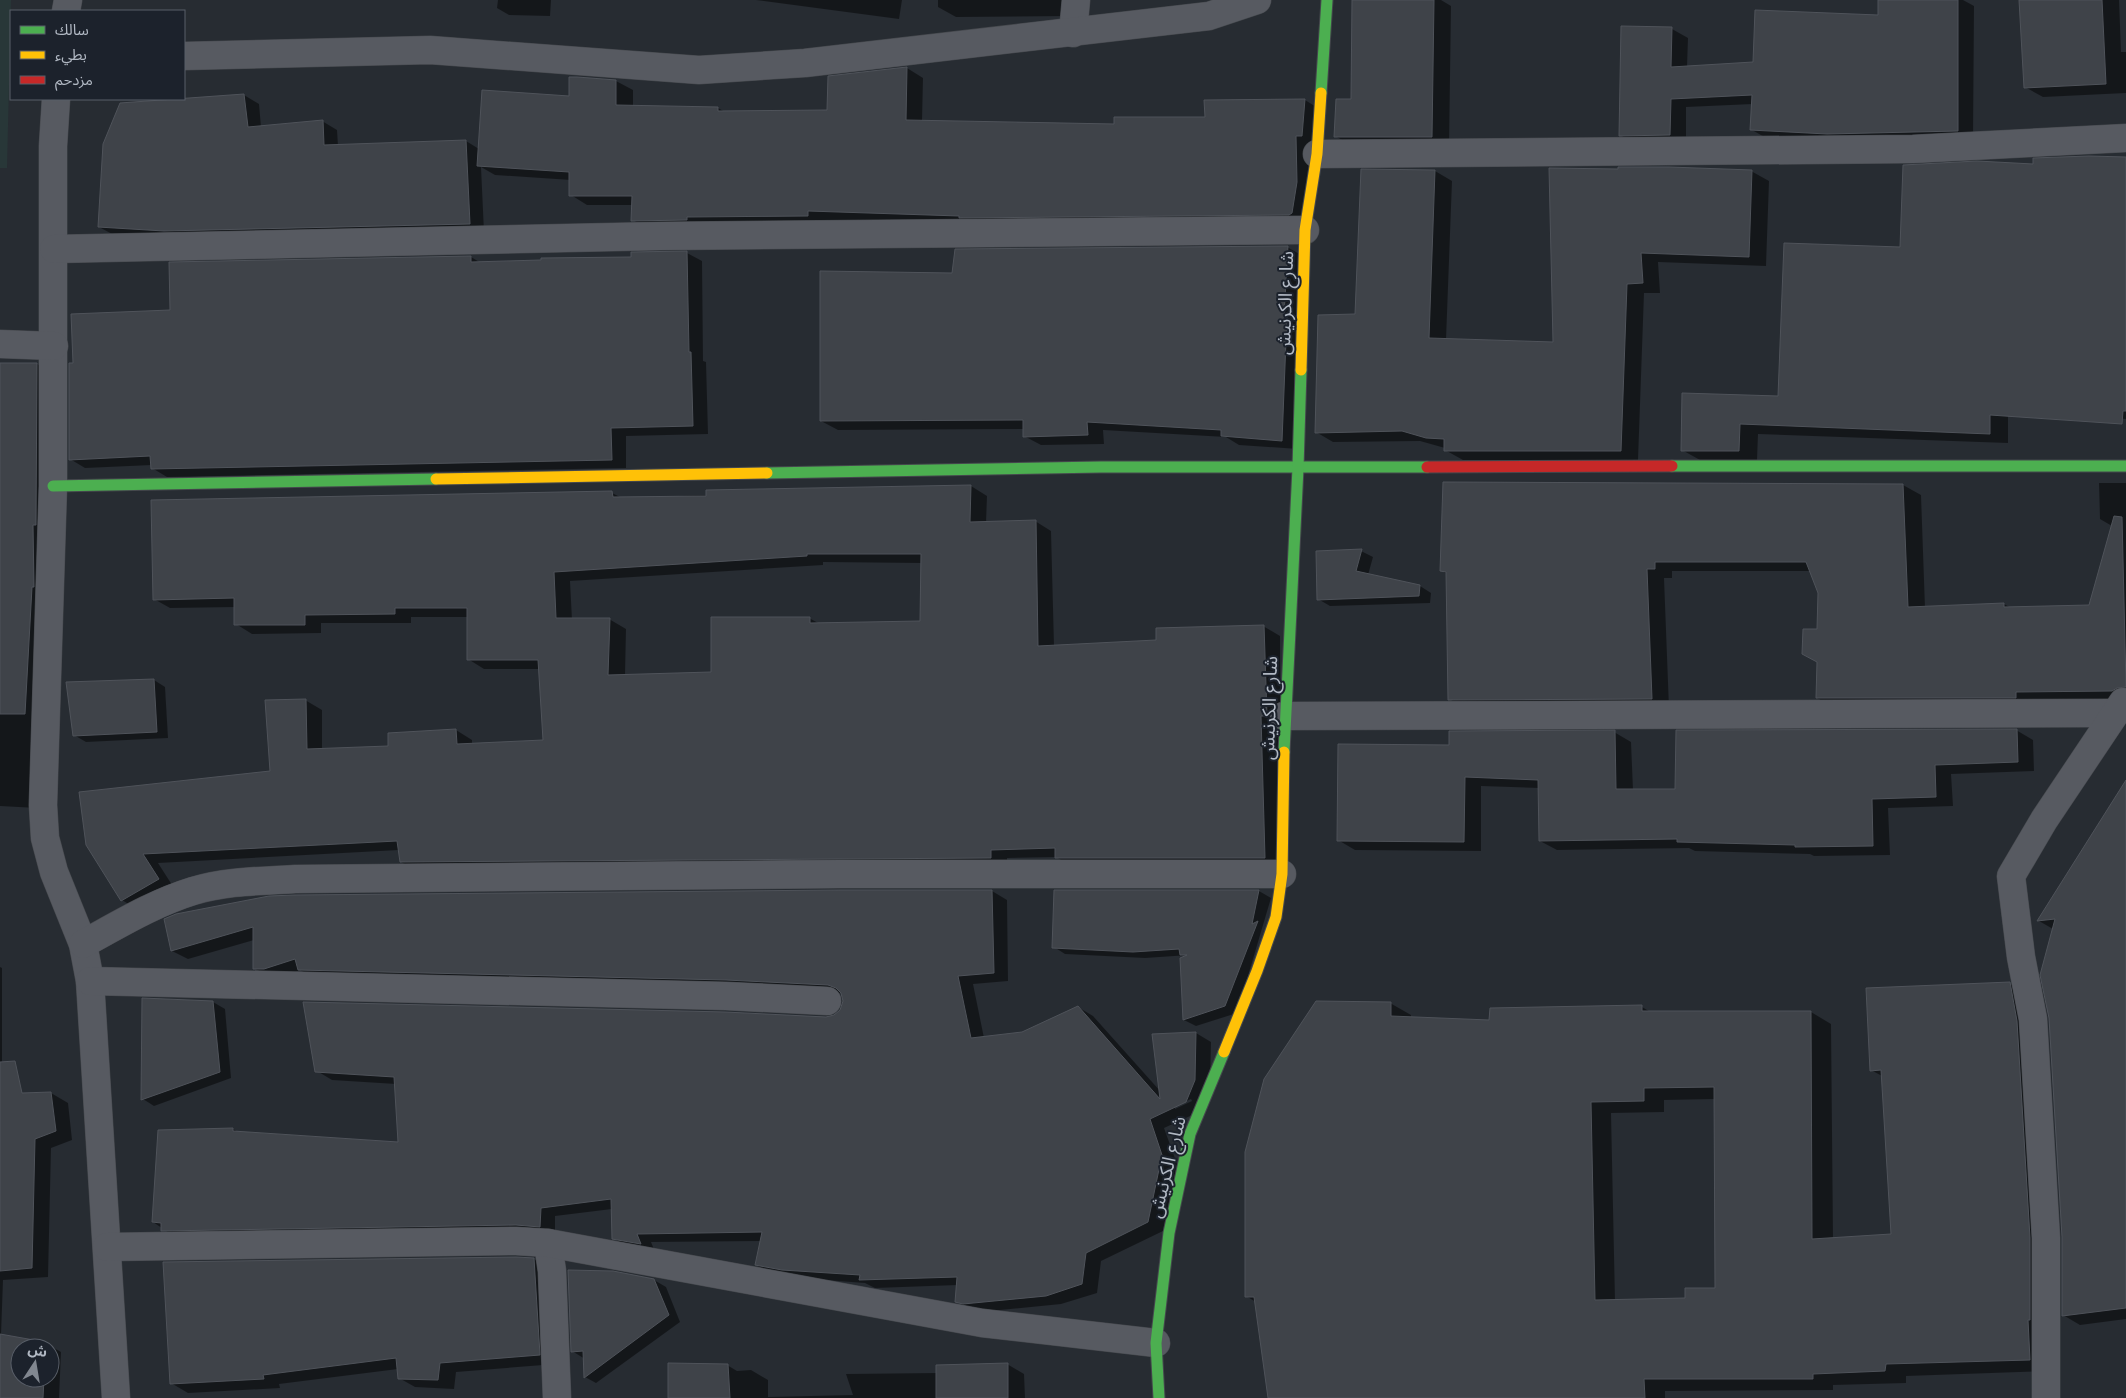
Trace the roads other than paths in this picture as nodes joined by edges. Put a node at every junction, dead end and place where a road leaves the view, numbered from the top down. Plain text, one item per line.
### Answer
1 (1076, 0) edge
2 (1258, 0) edge
3 (1327, 0) edge
4 (1074, 33) junction
5 (185, 56) edge
6 (56, 100) edge
7 (2126, 138) edge
8 (1317, 154) junction
9 (1305, 230) junction
10 (54, 248) junction
11 (0, 344) edge
12 (54, 346) junction
13 (2126, 466) edge
14 (1298, 468) junction
15 (54, 486) junction
16 (2120, 705) edge
17 (1284, 716) junction
18 (1282, 874) junction
19 (83, 944) junction
20 (90, 981) junction
21 (826, 1001) dead end
22 (548, 1243) junction
23 (107, 1247) junction
24 (1156, 1344) junction
25 (116, 1398) edge
26 (557, 1398) edge
27 (1159, 1398) edge
28 (2046, 1398) edge

1 - 4 street
2 - 4 street
3 - 8 street, شارع الكرنيش
4 - 5 street
6 - 10 street
7 - 8 street
8 - 9 street, شارع الكرنيش
9 - 10 street
9 - 14 street, شارع الكرنيش
10 - 12 street
11 - 12 street
12 - 15 street
13 - 14 street
14 - 15 street
14 - 17 street, شارع الكرنيش
15 - 19 street
16 - 17 street
16 - 28 street
17 - 18 street, شارع الكرنيش
18 - 19 street
18 - 24 street, شارع الكرنيش
19 - 20 street
20 - 21 street
20 - 23 street
22 - 23 street
22 - 24 street
22 - 26 street
23 - 25 street
24 - 27 street, شارع الكرنيش

